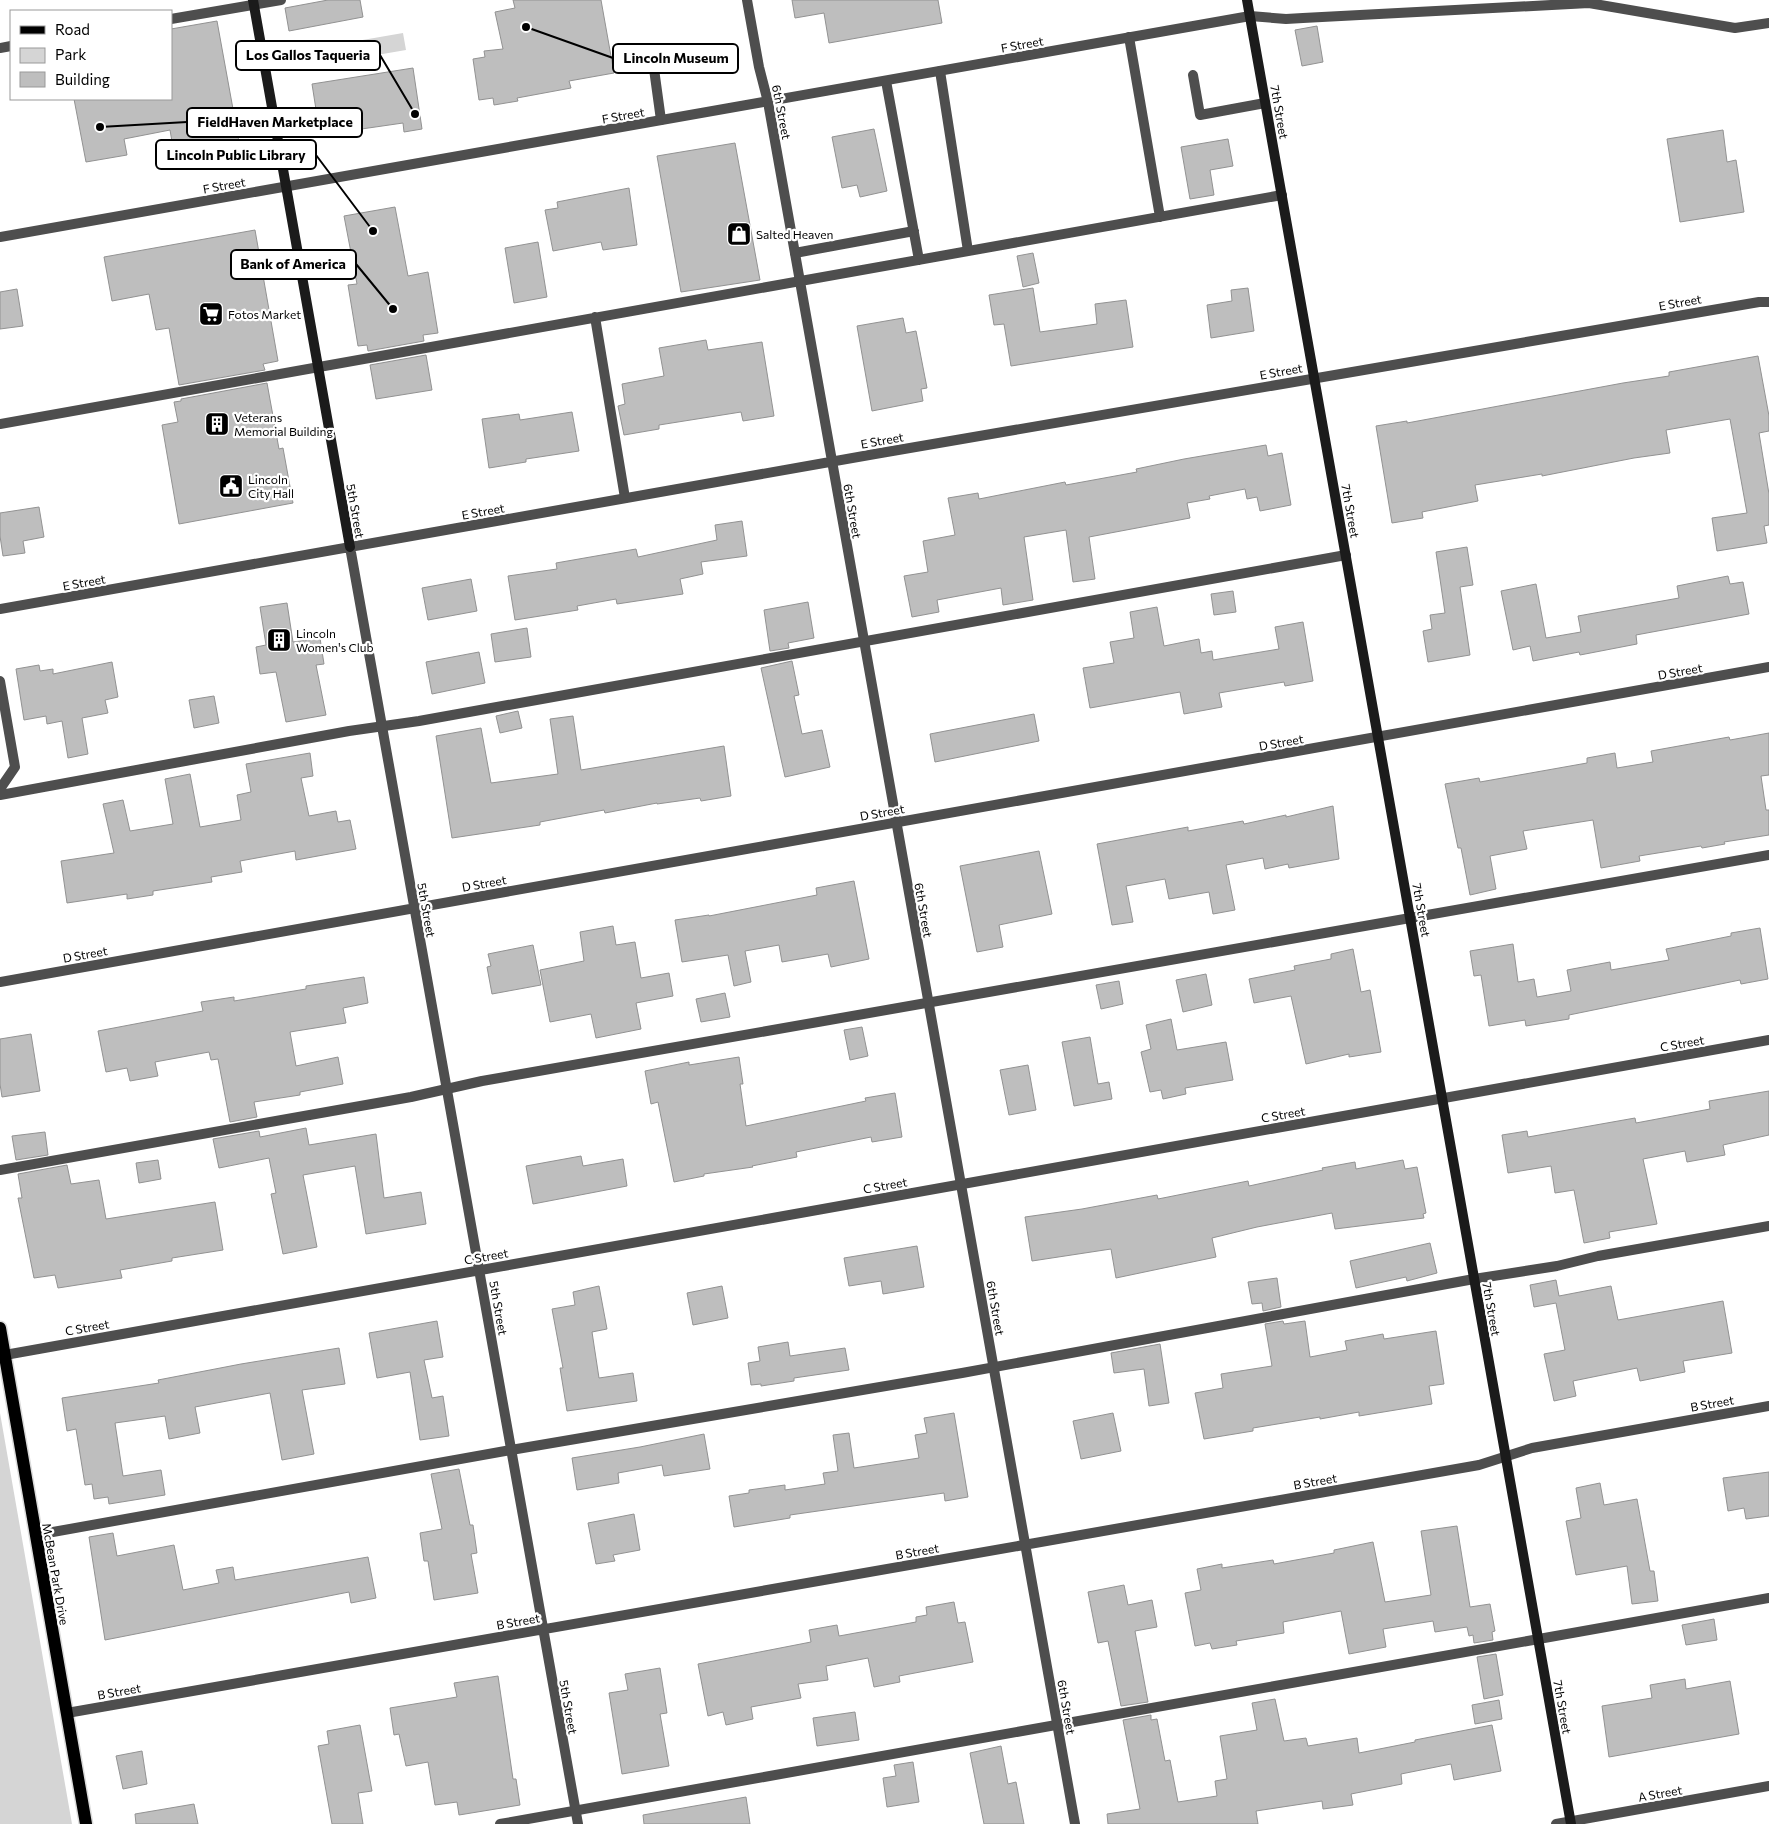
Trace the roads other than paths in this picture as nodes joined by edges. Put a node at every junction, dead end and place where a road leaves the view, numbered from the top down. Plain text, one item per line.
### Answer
1 (281, 0) edge
2 (747, 0) edge
3 (1247, 0) edge
4 (253, 2) edge
5 (1250, 16) junction
6 (172, 19) edge
7 (1769, 23) edge
8 (1129, 37) junction
9 (654, 68) dead end
10 (940, 71) junction
11 (1193, 75) dead end
12 (886, 81) junction
13 (768, 102) junction
14 (1265, 103) junction
15 (661, 120) junction
16 (286, 187) junction
17 (1282, 196) junction
18 (1160, 217) junction
19 (914, 231) junction
20 (0, 237) edge
21 (968, 251) junction
22 (795, 253) junction
23 (919, 260) junction
24 (800, 281) junction
25 (1769, 302) edge
26 (595, 317) junction
27 (318, 366) junction
28 (1314, 378) junction
29 (0, 424) edge
30 (832, 462) junction
31 (625, 498) junction
32 (350, 547) junction
33 (1346, 555) junction
34 (0, 609) edge
35 (864, 641) junction
36 (1769, 668) edge
37 (0, 681) edge
38 (382, 726) junction
39 (1378, 737) junction
40 (0, 789) edge
41 (0, 795) edge
42 (896, 823) junction
43 (1769, 856) edge
44 (415, 908) junction
45 (1411, 919) junction
46 (0, 982) edge
47 (928, 1002) junction
48 (1769, 1040) edge
49 (447, 1089) junction
50 (1442, 1098) junction
51 (0, 1170) edge
52 (961, 1184) junction
53 (1769, 1226) edge
54 (479, 1270) junction
55 (1474, 1279) junction
56 (0, 1328) edge
57 (5, 1355) junction
58 (993, 1367) junction
59 (1769, 1406) edge
60 (511, 1450) junction
61 (1506, 1456) junction
62 (36, 1535) junction
63 (1025, 1544) junction
64 (1769, 1598) edge
65 (543, 1629) junction
66 (1539, 1640) junction
67 (66, 1713) junction
68 (1057, 1724) junction
69 (1769, 1786) edge
70 (575, 1811) junction
71 (1571, 1823) edge
72 (86, 1824) edge
73 (500, 1824) edge
74 (578, 1824) edge
75 (1075, 1824) edge
76 (1556, 1824) edge

1 - 4 street
2 - 13 street, 6th Street
3 - 5 street, 7th Street
4 - 6 street
4 - 16 street, 5th Street
5 - 7 street, F Street
5 - 8 street, F Street
5 - 14 street, 7th Street
8 - 10 street, F Street
8 - 18 street
9 - 15 street
10 - 12 street, F Street
10 - 21 street
11 - 14 street
12 - 13 street, F Street
12 - 19 street
13 - 15 street, F Street
13 - 22 street, 6th Street
14 - 17 street, 7th Street
15 - 16 street, F Street
16 - 20 street, F Street
16 - 27 street, 5th Street
17 - 18 street
17 - 28 street, 7th Street
18 - 21 street
19 - 22 street
19 - 23 street
21 - 23 street
22 - 24 street, 6th Street
23 - 24 street
24 - 26 street
24 - 30 street, 6th Street
25 - 28 street, E Street
26 - 27 street
26 - 31 street
27 - 29 street
27 - 32 street, 5th Street
28 - 30 street, E Street
28 - 33 street, 7th Street
30 - 31 street, E Street
30 - 35 street, 6th Street
31 - 32 street, E Street
32 - 34 street, E Street
32 - 38 street, 5th Street
33 - 35 street
33 - 39 street, 7th Street
35 - 38 street
35 - 42 street, 6th Street
36 - 39 street, D Street
37 - 40 street
38 - 41 street
38 - 44 street, 5th Street
39 - 42 street, D Street
39 - 45 street, 7th Street
42 - 44 street, D Street
42 - 47 street, 6th Street
43 - 45 street
44 - 46 street, D Street
44 - 49 street, 5th Street
45 - 47 street
45 - 50 street, 7th Street
47 - 49 street
47 - 52 street, 6th Street
48 - 50 street, C Street
49 - 51 street
49 - 54 street, 5th Street
50 - 52 street, C Street
50 - 55 street, 7th Street
52 - 54 street, C Street
52 - 58 street, 6th Street
53 - 55 street
54 - 57 street, C Street
54 - 60 street, 5th Street
55 - 58 street
55 - 61 street, 7th Street
56 - 57 main road, McBean Park Drive
57 - 62 main road, McBean Park Drive
58 - 60 street
58 - 63 street, 6th Street
59 - 61 street, B Street
60 - 62 street
60 - 65 street, 5th Street
61 - 63 street, B Street
61 - 66 street, 7th Street
62 - 67 main road, McBean Park Drive
63 - 65 street, B Street
63 - 68 street, 6th Street
64 - 66 street
65 - 67 street, B Street
65 - 70 street, 5th Street
66 - 68 street
66 - 71 street, 7th Street
67 - 72 main road, McBean Park Drive
68 - 70 street
68 - 75 street, 6th Street
69 - 71 street, A Street
70 - 73 street
70 - 74 street, 5th Street
71 - 76 street, A Street

